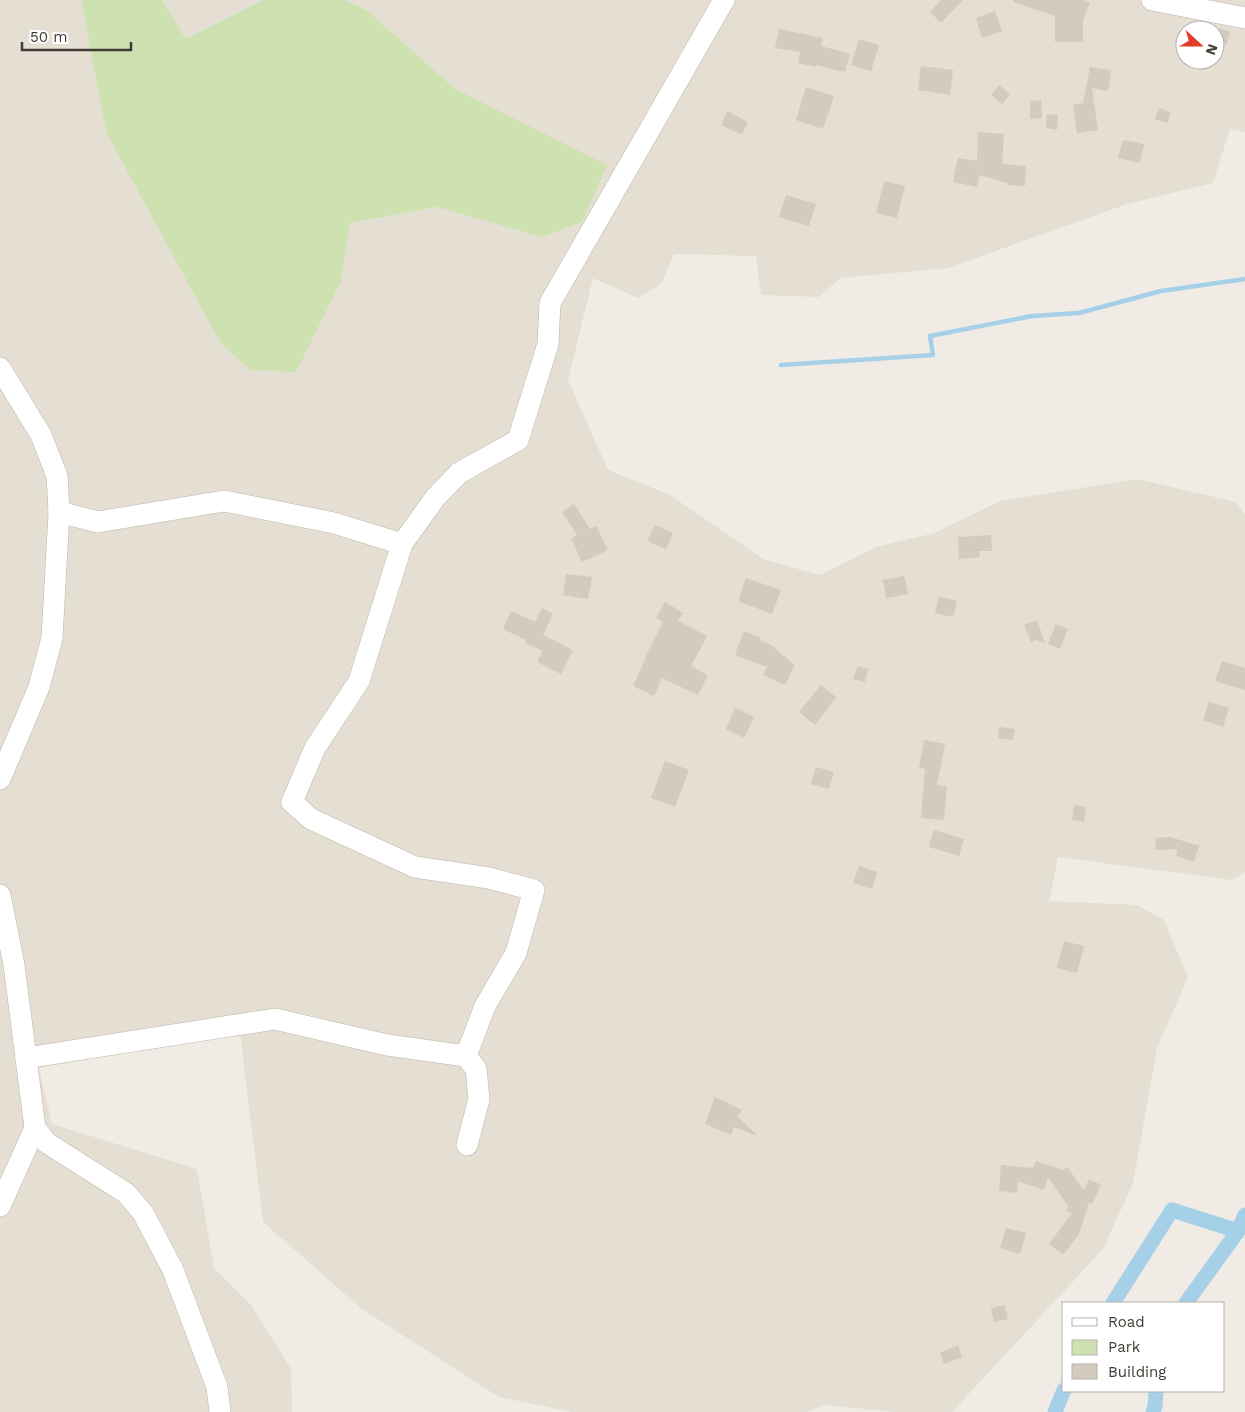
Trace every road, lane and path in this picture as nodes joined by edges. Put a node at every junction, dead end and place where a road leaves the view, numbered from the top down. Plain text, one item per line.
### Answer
1 (724, 0) edge
2 (1152, 0) edge
3 (1245, 18) edge
4 (0, 368) edge
5 (58, 512) junction
6 (402, 544) junction
7 (0, 779) edge
8 (0, 895) edge
9 (466, 1056) junction
10 (26, 1058) junction
11 (35, 1128) junction
12 (468, 1145) dead end
13 (0, 1206) edge
14 (220, 1412) edge

1 - 6 street
2 - 3 street
4 - 5 street
5 - 6 street
5 - 7 street
6 - 9 street
8 - 10 street
9 - 10 street
9 - 12 street
10 - 11 street
11 - 13 street
11 - 14 street

